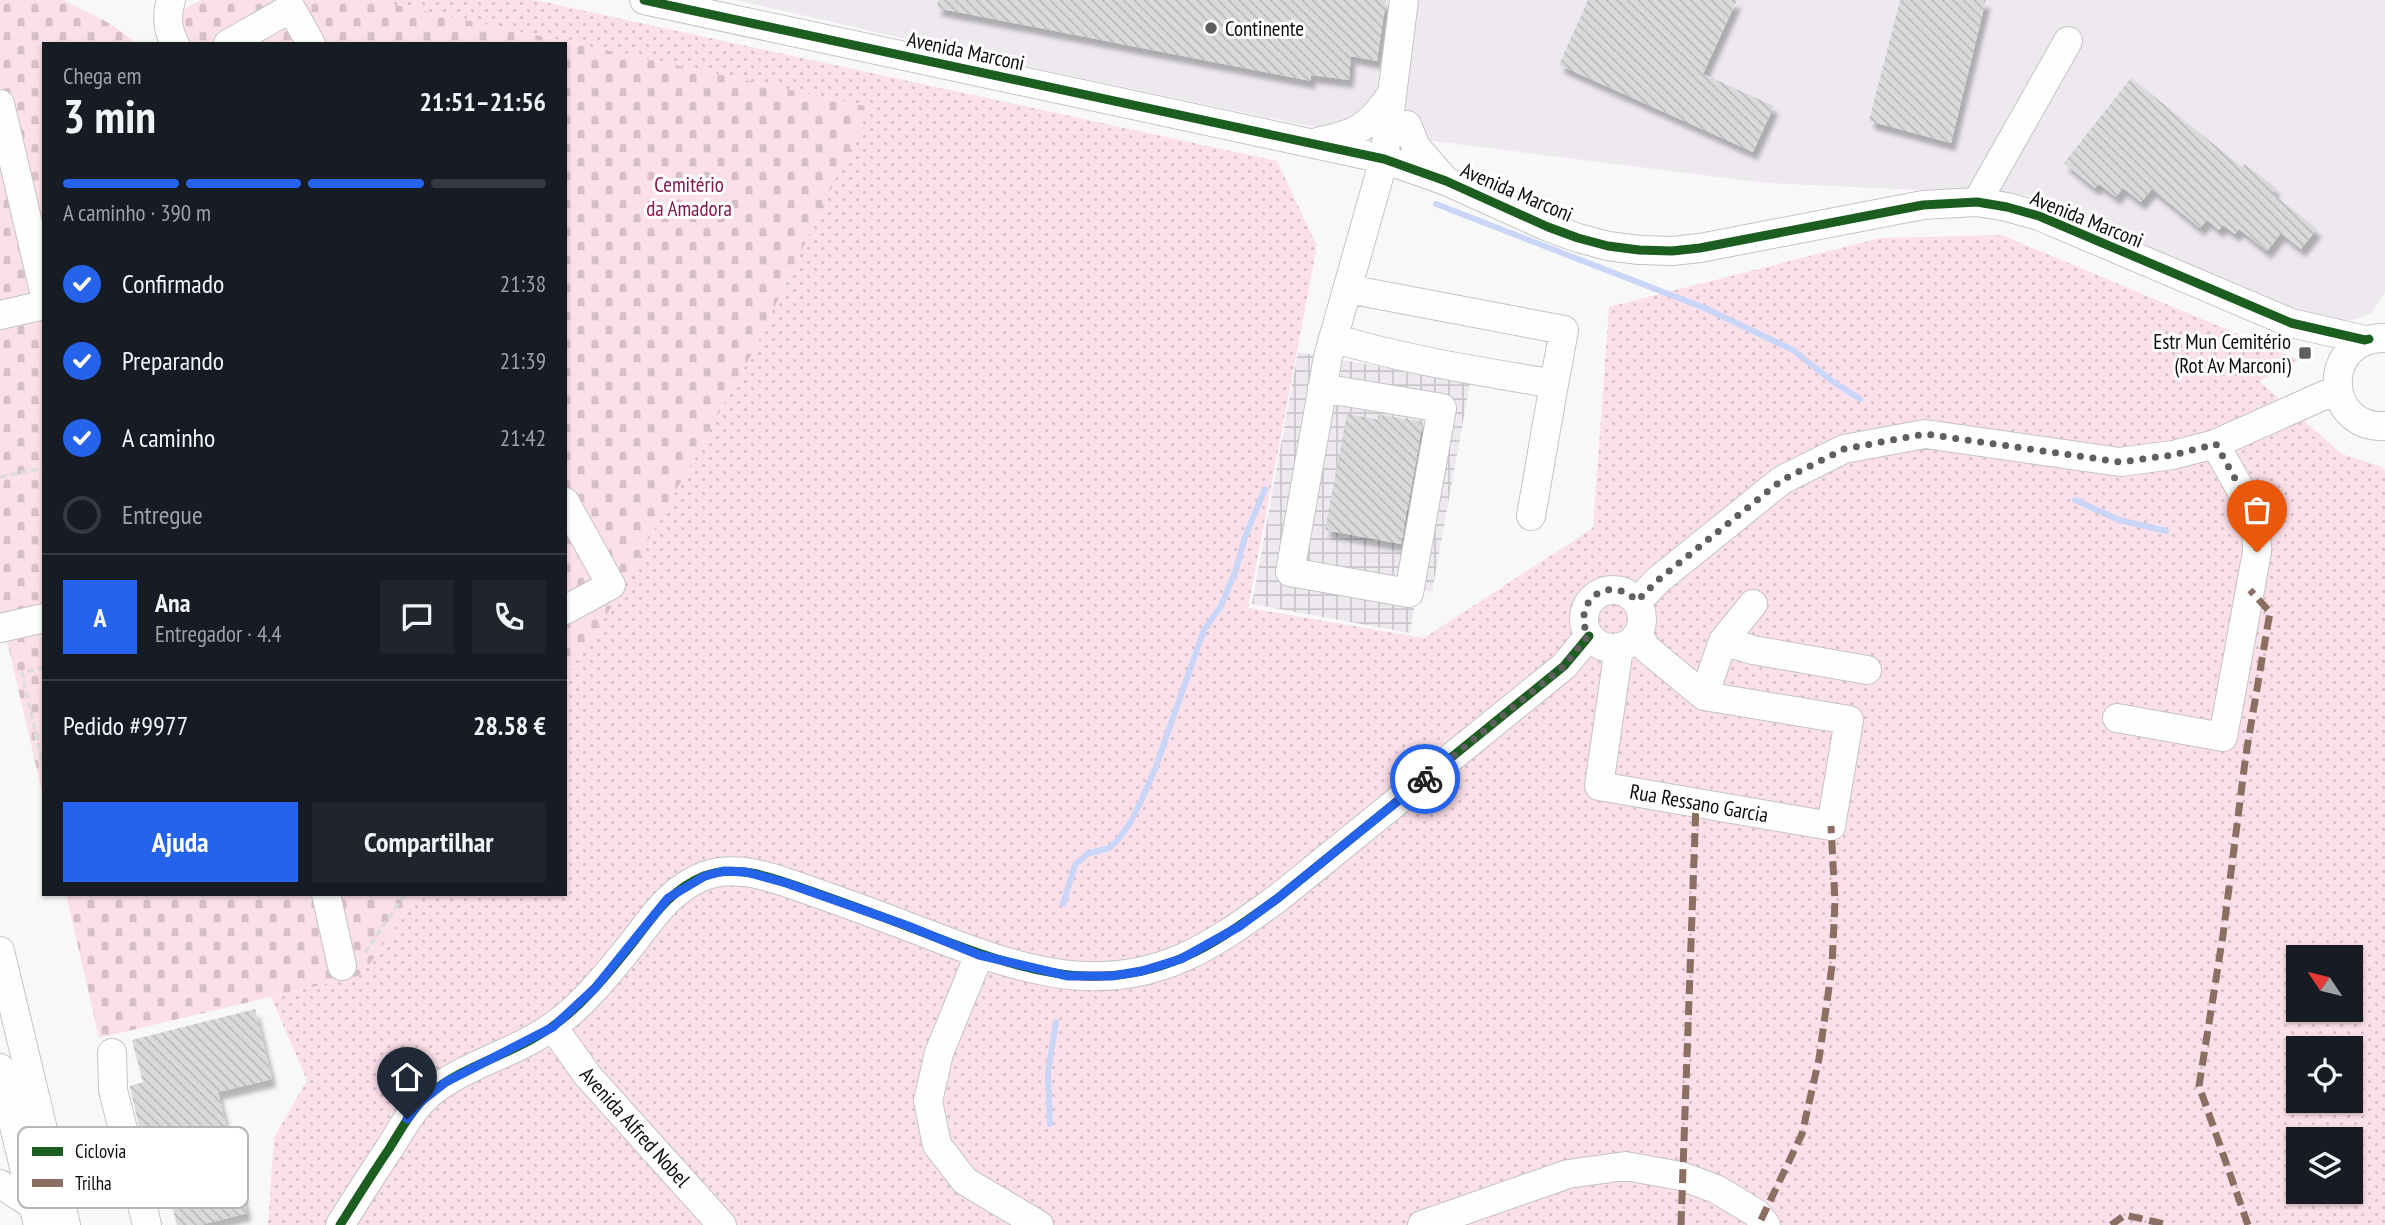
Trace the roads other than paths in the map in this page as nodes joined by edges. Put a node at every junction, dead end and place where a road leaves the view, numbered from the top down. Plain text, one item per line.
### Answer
1 (171, 0) edge
2 (644, 0) edge
3 (1404, 0) edge
4 (1423, 0) edge
5 (2068, 41) dead end
6 (174, 42) edge
7 (232, 42) edge
8 (310, 42) edge
9 (1391, 95) junction
10 (0, 103) edge
11 (1406, 125) junction
12 (1311, 142) junction
13 (1384, 159) junction
14 (1446, 181) junction
15 (1977, 202) junction
16 (42, 282) edge
17 (1348, 289) junction
18 (42, 306) edge
19 (0, 316) edge
20 (2291, 323) junction
21 (2376, 334) edge
22 (1333, 338) junction
23 (1450, 366) junction
24 (2338, 380) junction
25 (1554, 384) junction
26 (1322, 388) junction
27 (1442, 408) junction
28 (2385, 426) edge
29 (2216, 444) junction
30 (567, 506) edge
31 (1531, 516) dead end
32 (1637, 601) junction
33 (1753, 604) dead end
34 (567, 609) edge
35 (42, 618) edge
36 (0, 628) edge
37 (1588, 636) junction
38 (1629, 641) junction
39 (1723, 641) junction
40 (1867, 670) dead end
41 (1704, 696) junction
42 (2117, 718) dead end
43 (326, 896) edge
44 (0, 951) edge
45 (979, 955) junction
46 (342, 966) road end
47 (553, 1027) junction
48 (112, 1053) dead end
49 (2, 1087) edge
50 (42, 1127) edge
51 (122, 1127) edge
52 (18, 1147) edge
53 (0, 1184) edge
54 (18, 1200) edge
55 (143, 1208) edge
56 (147, 1225) edge
57 (340, 1225) edge
58 (722, 1225) edge
59 (1039, 1225) edge
60 (1422, 1225) edge
61 (1766, 1225) edge

1 - 6 street
2 - 12 street, Avenida Marconi
3 - 9 street
4 - 11 street
5 - 15 street
7 - 8 street
9 - 12 street
9 - 13 street
10 - 16 street
11 - 13 street
11 - 14 street
12 - 13 street, Avenida Marconi
13 - 14 street, Avenida Marconi
13 - 17 street
14 - 15 street, Avenida Marconi
15 - 20 street, Avenida Marconi
17 - 22 street
17 - 25 street
18 - 19 street
20 - 21 street, Avenida Marconi
20 - 24 street, Avenida Marconi
21 - 24 street
22 - 23 street
22 - 26 street
23 - 25 street
23 - 27 street
24 - 28 street, Avenida Marconi
24 - 29 street
25 - 31 street
26 - 27 street
26 - 27 street
29 - 32 street
29 - 42 street
30 - 34 street
32 - 37 street
32 - 38 street
33 - 39 street
35 - 36 street
37 - 38 street
37 - 45 street
38 - 41 street
38 - 41 street, Rua Ressano Garcia
39 - 40 street
39 - 41 street
43 - 46 street
44 - 50 street
45 - 47 street
45 - 59 street
47 - 57 street
47 - 58 street, Avenida Alfred Nobel
48 - 51 street
49 - 52 street
53 - 54 street
55 - 56 street
60 - 61 street

